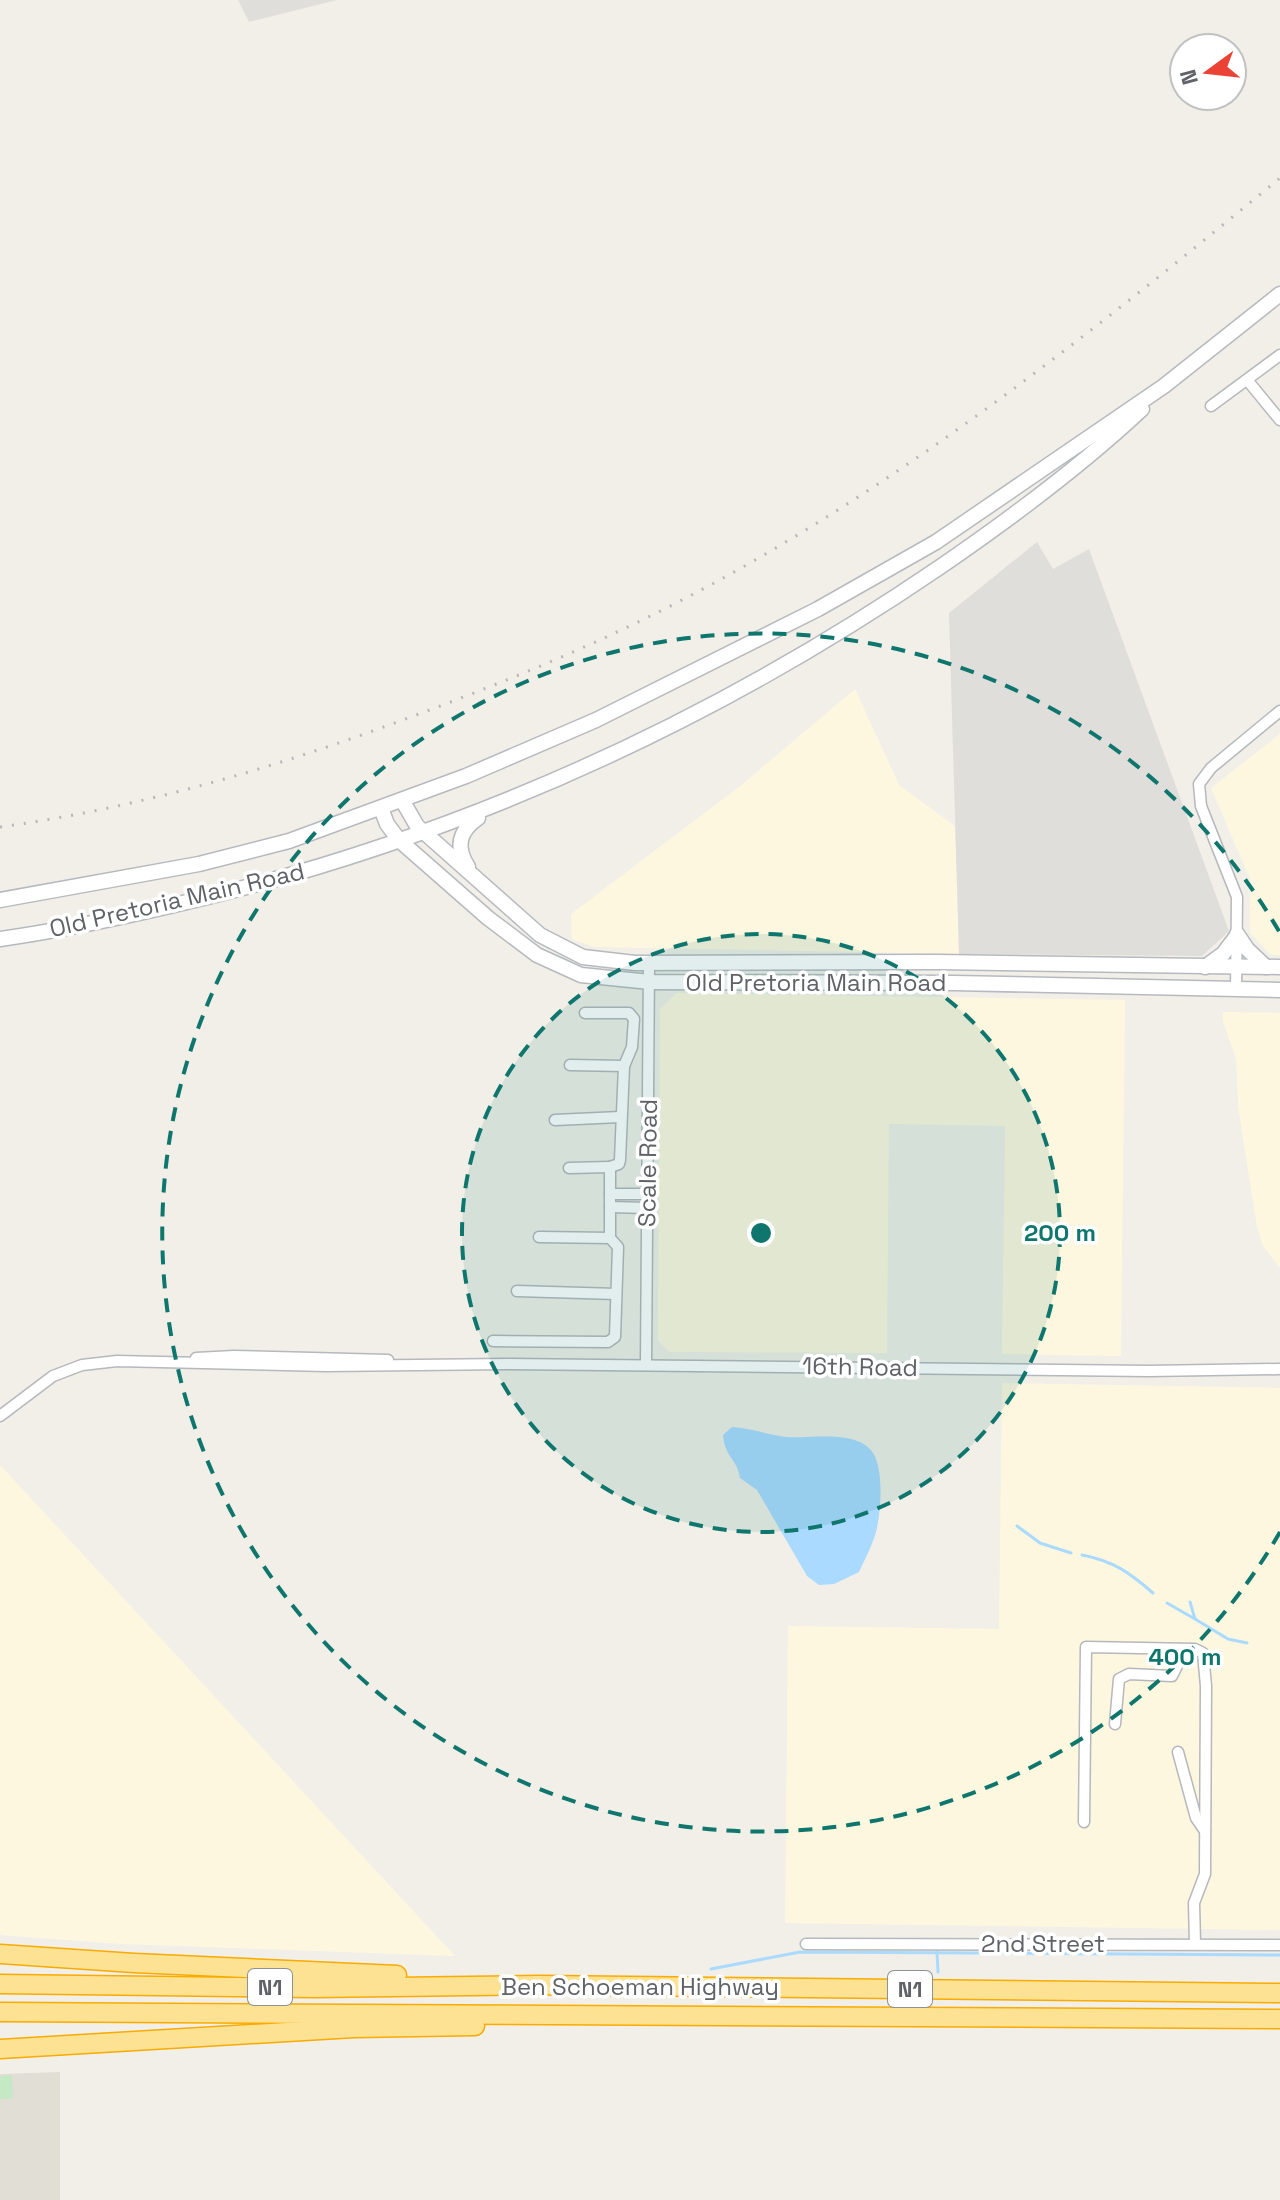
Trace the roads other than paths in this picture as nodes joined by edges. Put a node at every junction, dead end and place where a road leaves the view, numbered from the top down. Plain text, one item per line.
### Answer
1 (1278, 294) edge
2 (1280, 355) edge
3 (1248, 381) junction
4 (1164, 386) junction
5 (1211, 406) dead end
6 (1280, 420) edge
7 (1280, 711) edge
8 (402, 800) junction
9 (511, 801) junction
10 (381, 808) junction
11 (423, 832) junction
12 (399, 840) junction
13 (481, 885) junction
14 (0, 900) edge
15 (1236, 936) junction
16 (0, 939) edge
17 (649, 962) junction
18 (1205, 967) junction
19 (1238, 967) junction
20 (1273, 967) edge
21 (650, 982) junction
22 (1236, 990) junction
23 (1280, 990) edge
24 (585, 1013) dead end
25 (570, 1065) dead end
26 (624, 1066) junction
27 (620, 1117) junction
28 (555, 1120) dead end
29 (610, 1167) junction
30 (569, 1168) dead end
31 (610, 1194) junction
32 (648, 1194) junction
33 (610, 1207) junction
34 (647, 1208) junction
35 (539, 1237) dead end
36 (610, 1238) junction
37 (517, 1291) dead end
38 (616, 1294) junction
39 (493, 1341) dead end
40 (646, 1365) junction
41 (1280, 1369) edge
42 (0, 1416) edge
43 (1180, 1649) junction
44 (1115, 1724) dead end
45 (1178, 1752) dead end
46 (1084, 1822) dead end
47 (1205, 1831) junction
48 (806, 1944) dead end
49 (1195, 1944) junction
50 (1280, 1945) edge
51 (0, 1954) edge
52 (0, 1984) edge
53 (539, 1985) junction
54 (1280, 1993) edge
55 (0, 2012) edge
56 (554, 2016) junction
57 (1280, 2019) edge
58 (0, 2049) edge

1 - 4 main road, Old Pretoria Main Road
2 - 3 street
3 - 5 street
3 - 6 street
4 - 8 main road, Old Pretoria Main Road
4 - 9 main road, Old Pretoria Main Road
7 - 15 street
8 - 10 main road, Old Pretoria Main Road
8 - 11 main road, Old Pretoria Main Road
9 - 11 main road, Old Pretoria Main Road
9 - 13 main road
10 - 12 main road, Old Pretoria Main Road
10 - 14 main road, Old Pretoria Main Road
11 - 12 main road, Old Pretoria Main Road
11 - 13 main road, Old Pretoria Main Road
12 - 16 main road, Old Pretoria Main Road
12 - 21 main road, Old Pretoria Main Road
13 - 17 main road, Old Pretoria Main Road
15 - 18 main road
15 - 19 street
15 - 20 main road
17 - 18 main road, Old Pretoria Main Road
17 - 21 street, Scale Road
18 - 19 main road, Old Pretoria Main Road
19 - 20 main road, Old Pretoria Main Road
19 - 22 street
21 - 22 main road, Old Pretoria Main Road
21 - 32 street, Scale Road
22 - 23 main road, Old Pretoria Main Road
24 - 26 street
25 - 26 street
26 - 27 street
27 - 28 street
27 - 29 street
29 - 30 street
29 - 31 street
31 - 32 street
31 - 33 street
32 - 34 street, Scale Road
33 - 34 street
33 - 36 street
34 - 40 street, Scale Road
35 - 36 street
36 - 38 street
37 - 38 street
38 - 39 street
40 - 41 street, 16th Road
40 - 42 street, 16th Road
43 - 44 street
43 - 46 street
43 - 47 street
45 - 47 street
47 - 49 street
48 - 49 street, 2nd Street
49 - 50 street, 2nd Street
51 - 53 highway
52 - 53 highway, Ben Schoeman Highway / N1
53 - 54 highway, Ben Schoeman Highway / N1
55 - 56 highway, Ben Schoeman Highway / N1
56 - 57 highway, Ben Schoeman Highway / N1
56 - 58 highway

